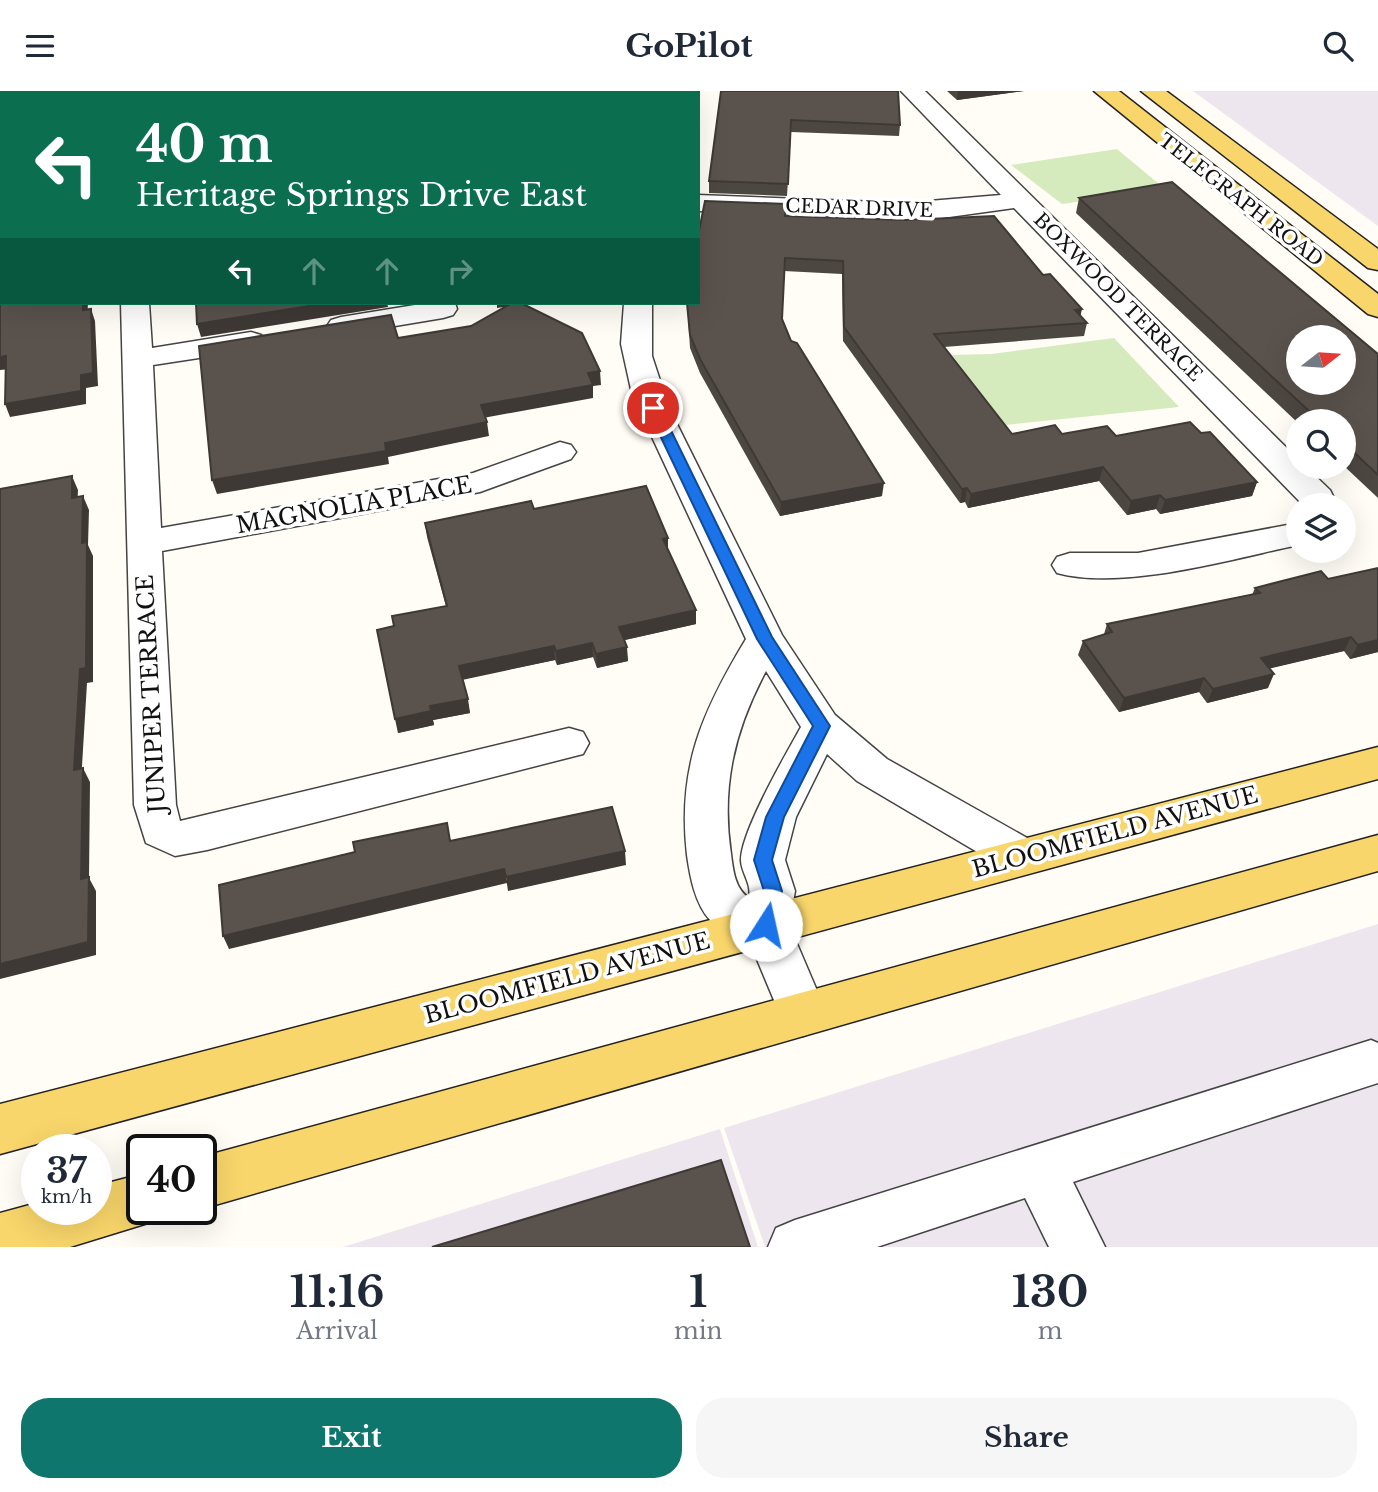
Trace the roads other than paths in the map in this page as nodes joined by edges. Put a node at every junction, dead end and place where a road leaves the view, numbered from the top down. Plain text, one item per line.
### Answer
1 (912, 91) edge
2 (1105, 91) edge
3 (1152, 91) edge
4 (1019, 200) junction
5 (700, 202) edge
6 (1378, 262) edge
7 (135, 305) edge
8 (442, 305) edge
9 (638, 305) edge
10 (1378, 308) edge
11 (137, 359) junction
12 (560, 452) dead end
13 (1313, 493) edge
14 (1286, 536) edge
15 (144, 543) junction
16 (1070, 565) dead end
17 (765, 639) junction
18 (821, 726) junction
19 (569, 743) dead end
20 (1378, 763) edge
21 (1021, 856) junction
22 (1375, 858) edge
23 (766, 925) junction
24 (803, 1014) junction
25 (1371, 1063) dead end
26 (0, 1129) edge
27 (1038, 1168) junction
28 (217, 1179) edge
29 (126, 1205) edge
30 (0, 1240) edge
31 (795, 1247) edge
32 (1078, 1247) edge

1 - 4 street, BOXWOOD TERRACE
2 - 10 main road, TELEGRAPH ROAD
3 - 6 main road, TELEGRAPH ROAD
4 - 5 street, CEDAR DRIVE
4 - 13 street, BOXWOOD TERRACE
7 - 11 street, JUNIPER TERRACE
8 - 11 street
9 - 17 street
11 - 15 street, JUNIPER TERRACE
12 - 15 street, MAGNOLIA PLACE
14 - 16 street
15 - 19 street, JUNIPER TERRACE
17 - 18 street
17 - 23 street
18 - 21 street
18 - 23 street
20 - 21 main road, BLOOMFIELD AVENUE
21 - 23 main road, BLOOMFIELD AVENUE
22 - 24 main road
23 - 24 street
23 - 26 main road, BLOOMFIELD AVENUE
24 - 28 main road
25 - 27 street
27 - 31 street
27 - 32 street
29 - 30 main road

